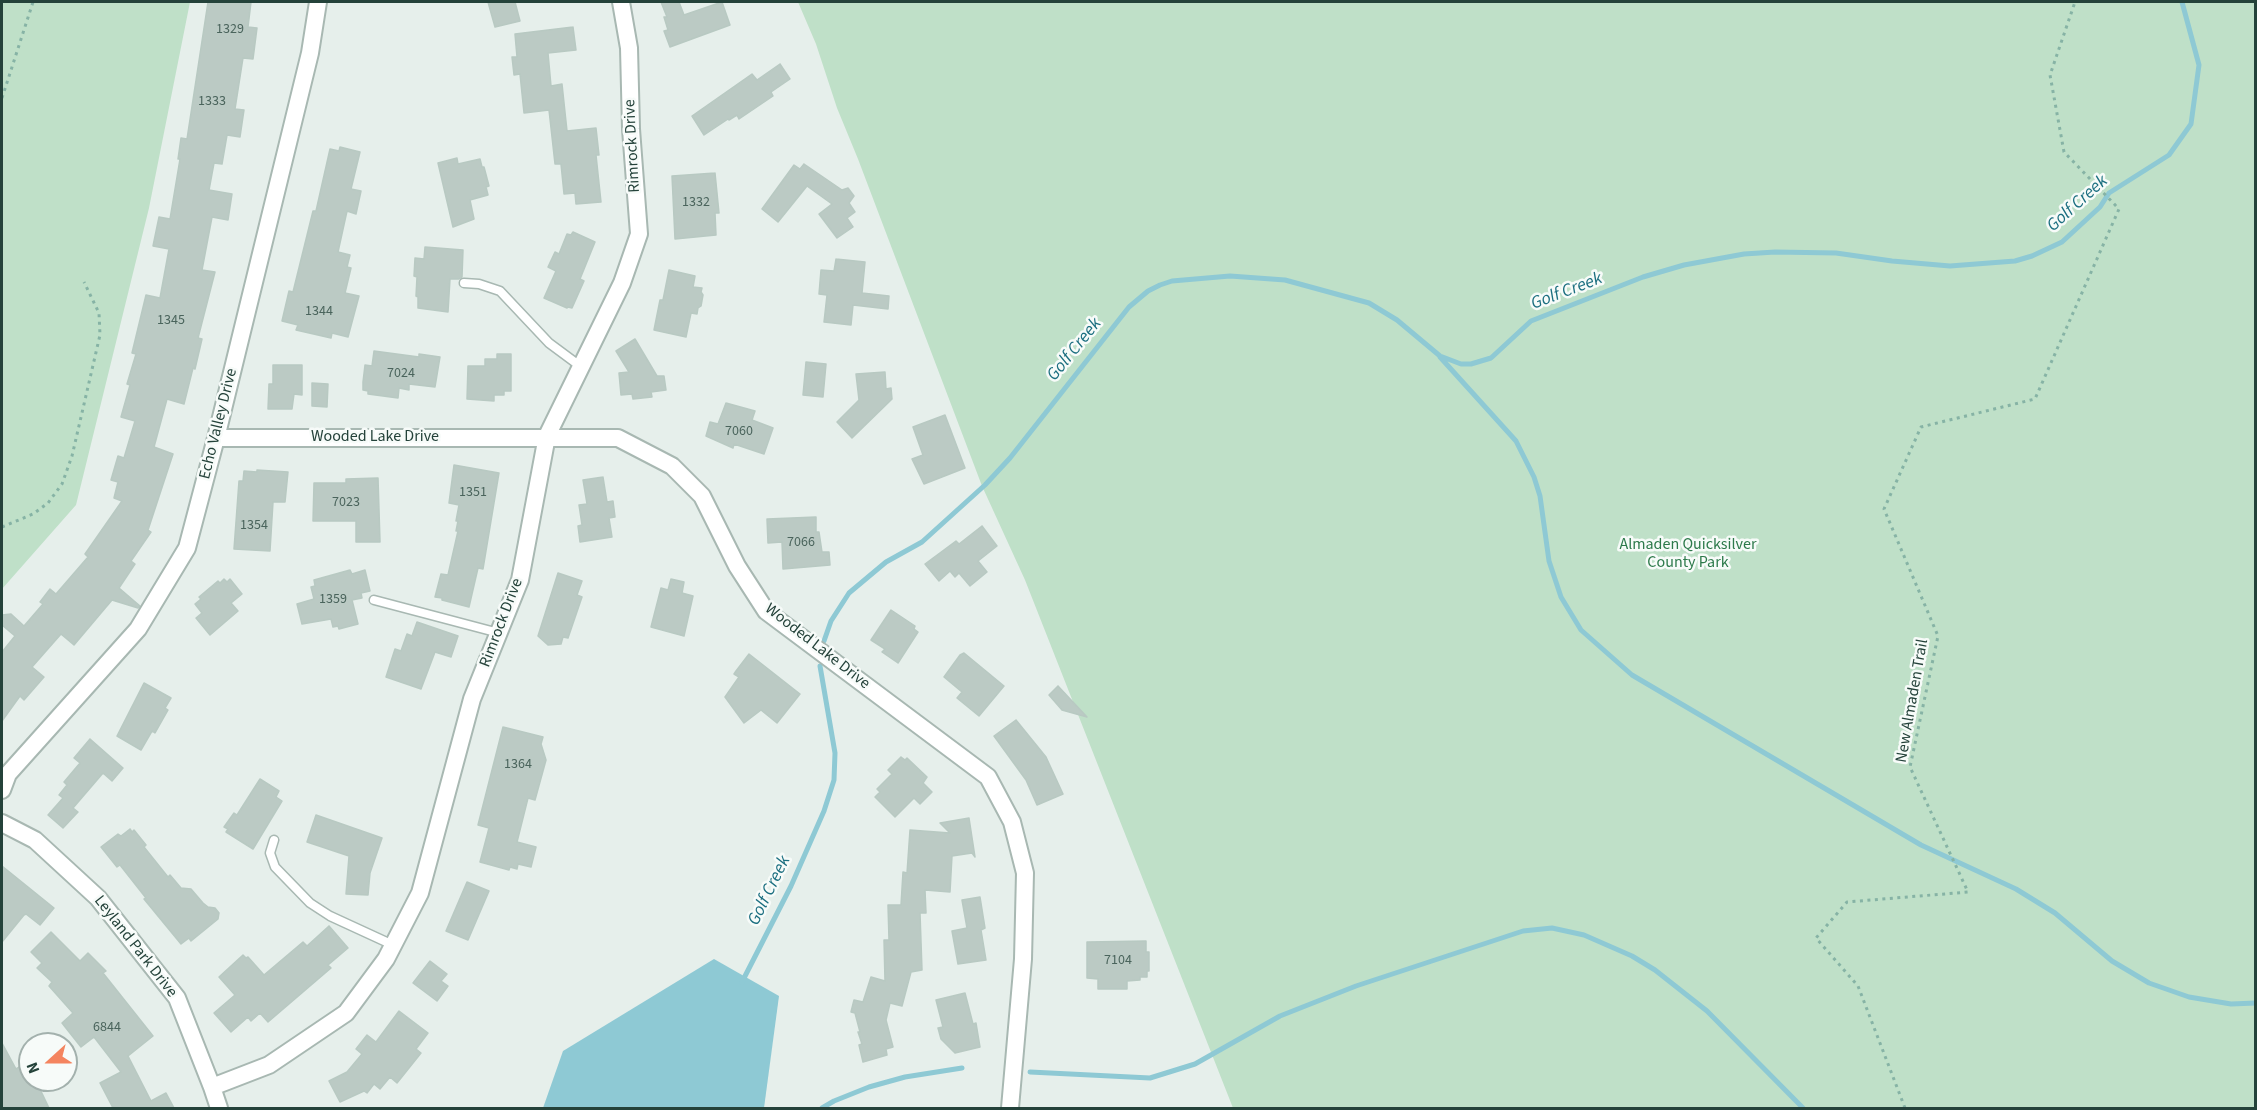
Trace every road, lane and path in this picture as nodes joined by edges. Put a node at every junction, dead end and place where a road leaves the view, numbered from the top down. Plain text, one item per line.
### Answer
1 (33, 2) edge
2 (318, 2) edge
3 (621, 2) edge
4 (2075, 2) edge
5 (2, 98) edge
6 (84, 282) dead end
7 (464, 283) dead end
8 (580, 366) junction
9 (547, 436) junction
10 (216, 438) junction
11 (2, 527) edge
12 (374, 600) dead end
13 (499, 633) junction
14 (2, 790) edge
15 (2, 822) edge
16 (274, 840) dead end
17 (393, 945) junction
18 (212, 1087) junction
19 (219, 1108) edge
20 (1010, 1108) edge
21 (1905, 1108) edge

1 - 5 path
2 - 10 street, Echo Valley Drive
3 - 8 street, Rimrock Drive
4 - 21 path, New Almaden Trail
6 - 11 path
7 - 8 lane
8 - 9 street, Rimrock Drive
9 - 10 street, Wooded Lake Drive
9 - 13 street, Rimrock Drive
9 - 20 street, Wooded Lake Drive
10 - 14 street, Echo Valley Drive
12 - 13 lane
13 - 17 street, Rimrock Drive
15 - 18 street, Leyland Park Drive
16 - 17 lane
17 - 18 street, Rimrock Drive
18 - 19 street, Leyland Park Drive

